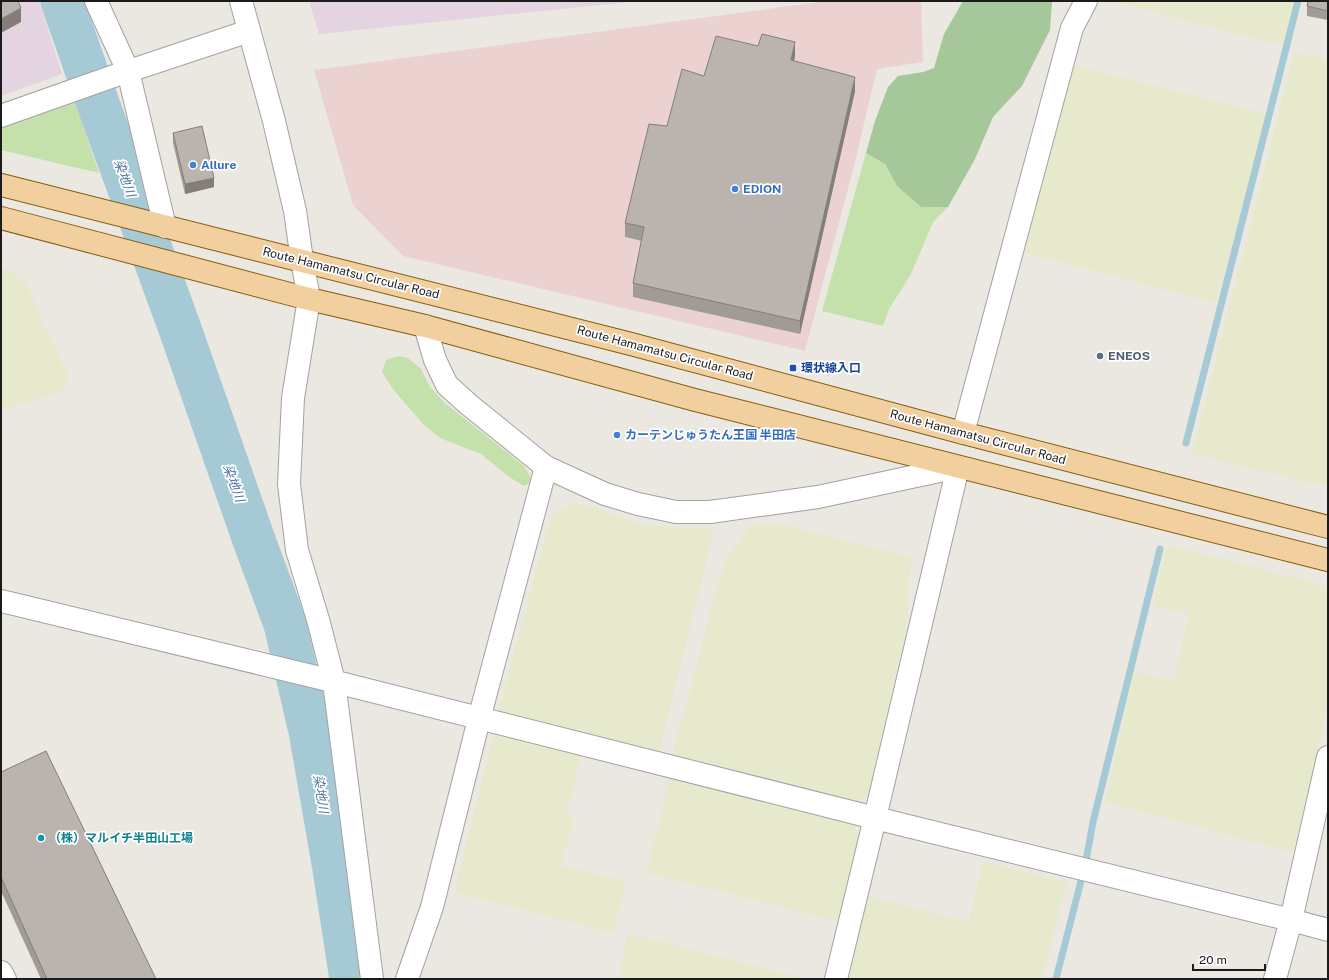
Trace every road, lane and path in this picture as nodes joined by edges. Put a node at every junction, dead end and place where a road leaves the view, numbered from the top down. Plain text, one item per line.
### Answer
1 (96, 1) edge
2 (241, 1) edge
3 (1086, 1) edge
4 (249, 32) junction
5 (121, 74) junction
6 (1, 116) edge
7 (1, 184) edge
8 (1, 218) edge
9 (165, 227) junction
10 (302, 260) junction
11 (309, 299) junction
12 (425, 326) junction
13 (963, 433) junction
14 (546, 467) junction
15 (958, 467) junction
16 (1328, 527) edge
17 (1328, 560) edge
18 (1, 601) edge
19 (327, 680) junction
20 (479, 719) junction
21 (1328, 757) edge
22 (875, 818) junction
23 (1291, 920) junction
24 (1328, 930) edge
25 (1, 972) edge
26 (5, 979) edge
27 (372, 979) edge
28 (407, 979) edge
29 (836, 979) edge
30 (1275, 979) edge

1 - 5 street
2 - 4 street
3 - 13 street
4 - 5 street
4 - 10 street
5 - 6 street
5 - 9 street
7 - 9 main road, Route Hamamatsu Circular Road
8 - 11 main road
9 - 10 main road, Route Hamamatsu Circular Road
10 - 11 street
10 - 13 main road, Route Hamamatsu Circular Road
11 - 12 main road
11 - 19 street
12 - 14 street
12 - 15 main road
13 - 16 main road, Route Hamamatsu Circular Road
14 - 15 street
14 - 20 street
15 - 17 main road
15 - 22 street
18 - 19 street
19 - 20 street
19 - 27 street
20 - 22 street
20 - 28 street
21 - 23 street
22 - 23 street
22 - 29 street
23 - 24 street
23 - 30 street
25 - 26 street

